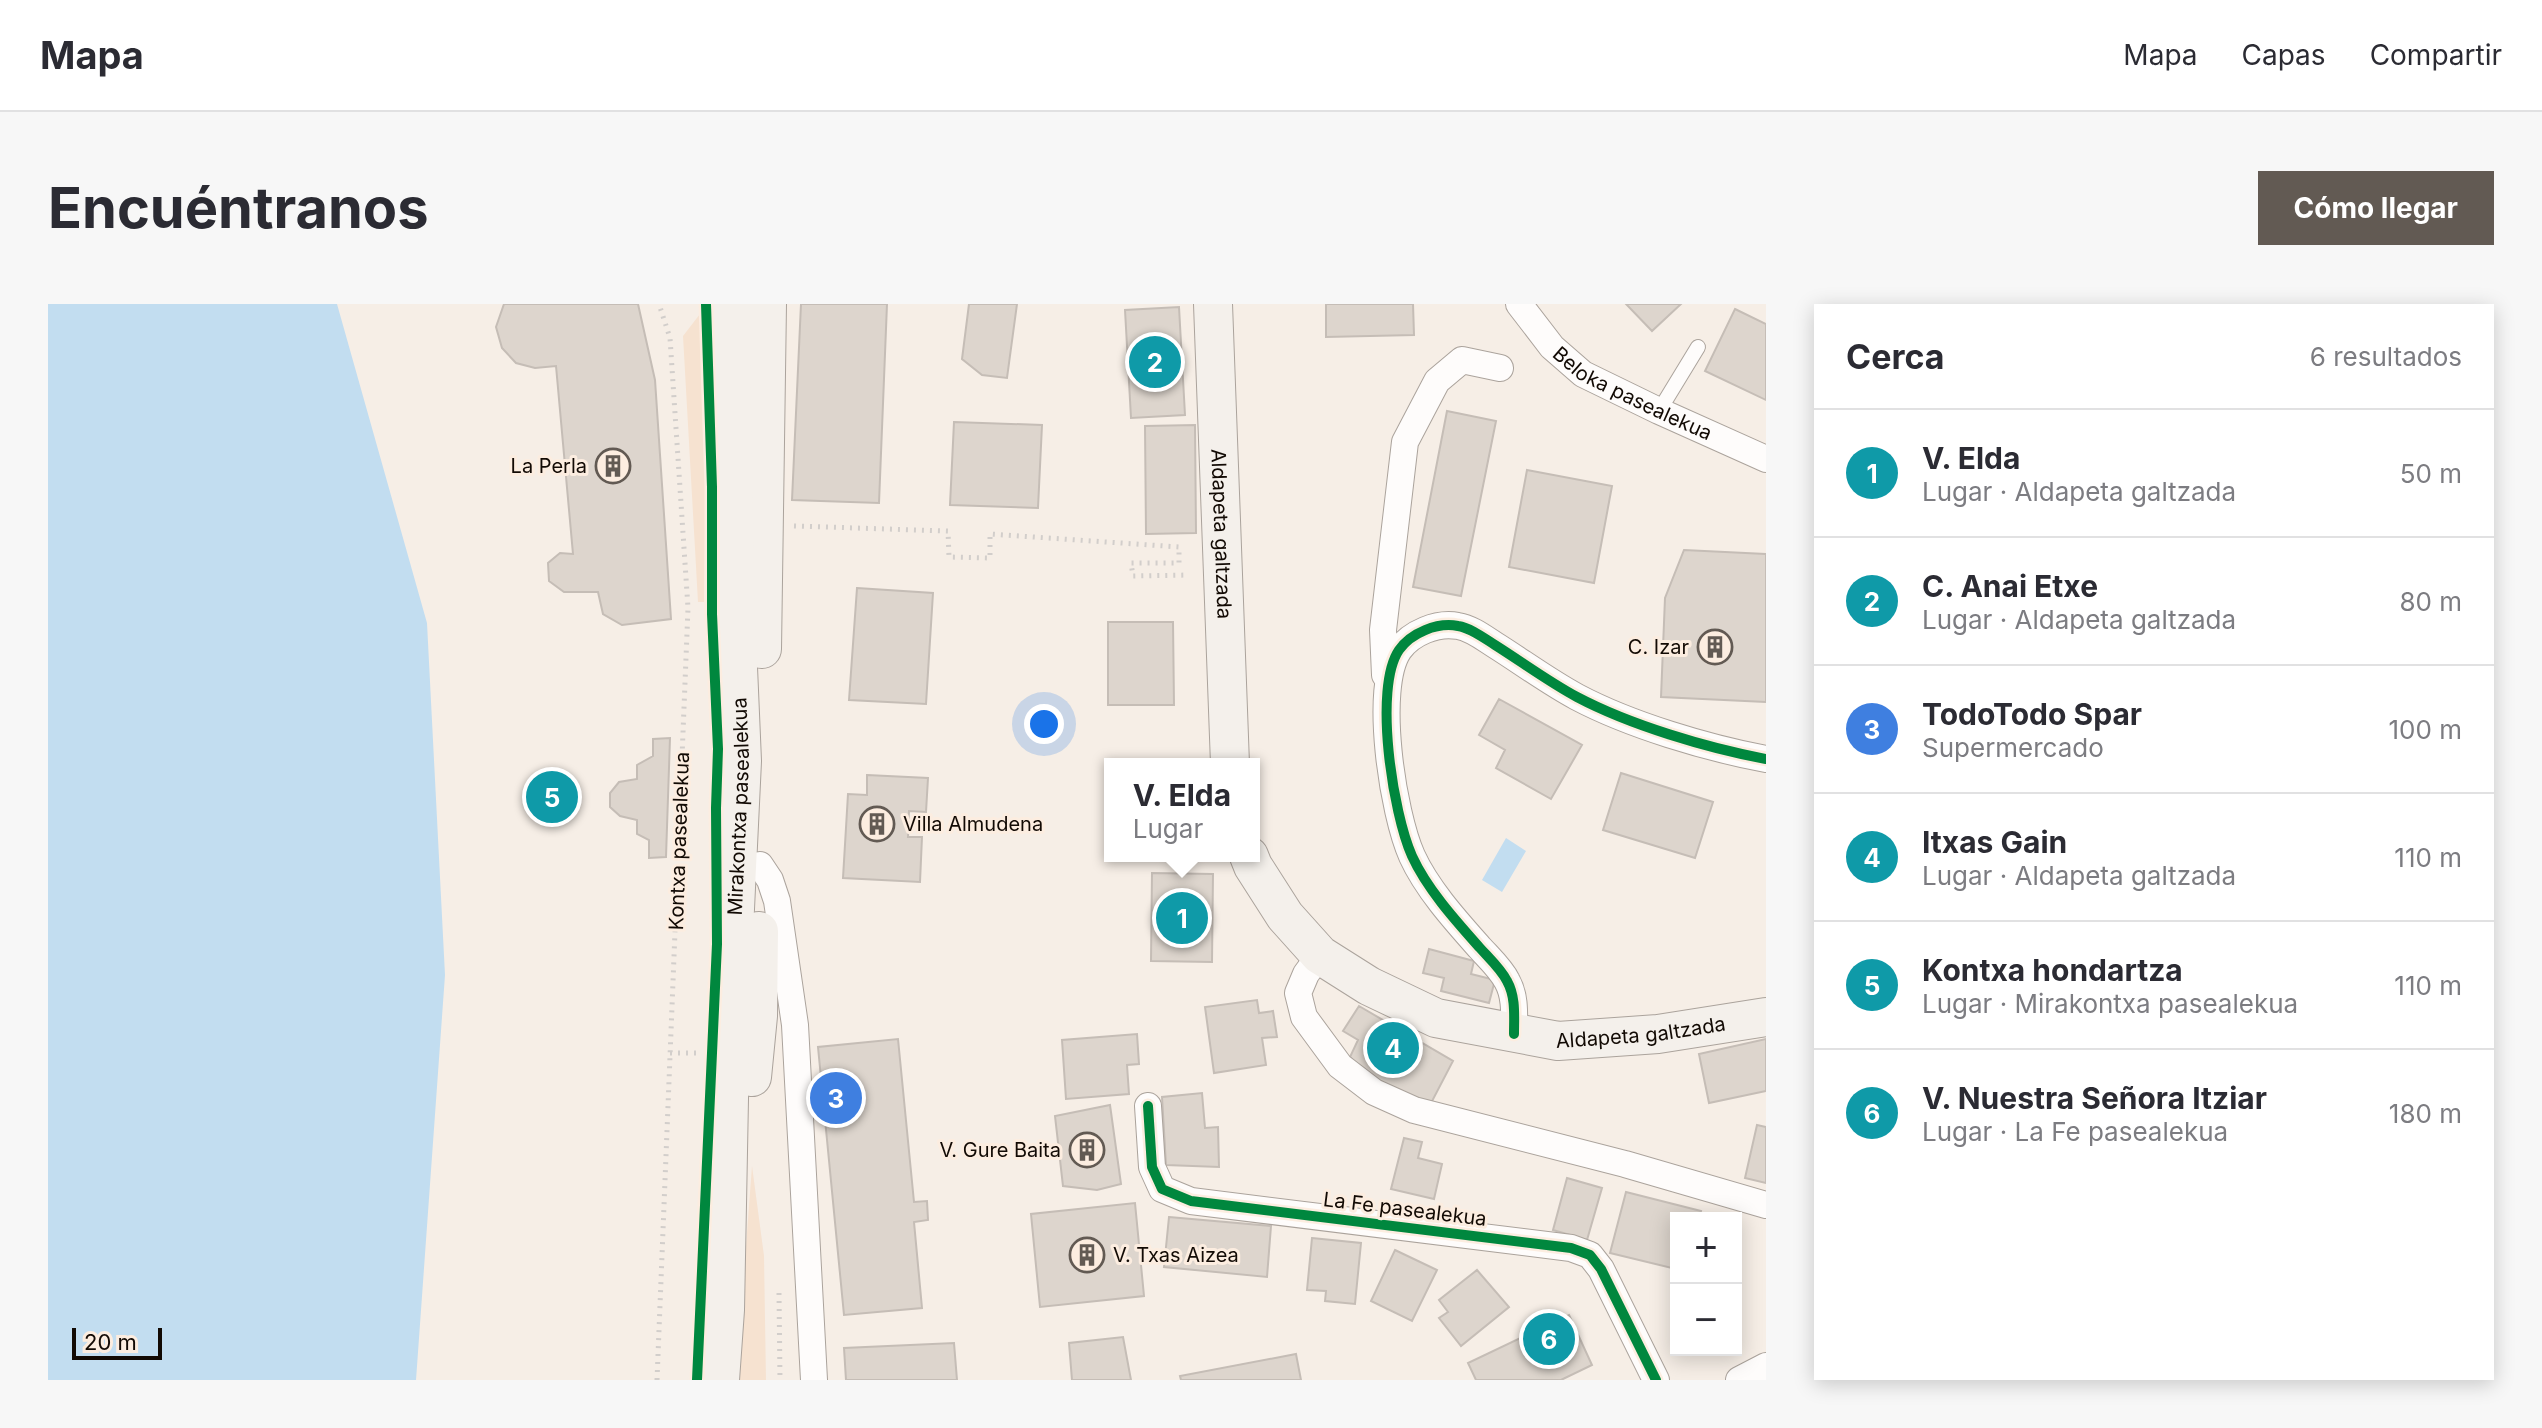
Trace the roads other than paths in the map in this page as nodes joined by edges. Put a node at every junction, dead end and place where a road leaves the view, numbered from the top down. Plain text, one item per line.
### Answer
1 (730, 304) edge
2 (767, 304) edge
3 (1213, 304) edge
4 (1519, 304) edge
5 (1698, 347) dead end
6 (1500, 368) dead end
7 (1659, 411) junction
8 (1766, 459) edge
9 (1386, 694) junction
10 (1230, 758) edge
11 (1766, 759) edge
12 (1251, 862) edge
13 (735, 913) junction
14 (1320, 955) junction
15 (773, 1014) junction
16 (1766, 1017) edge
17 (1514, 1034) junction
18 (1148, 1106) dead end
19 (1766, 1205) edge
20 (725, 1310) junction
21 (1766, 1366) edge
22 (720, 1380) edge
23 (814, 1380) edge
24 (1656, 1380) edge
25 (1739, 1380) edge

1 - 13 main road, Mirakontxa pasealekua
2 - 15 main road, Mirakontxa pasealekua
3 - 10 main road, Aldapeta galtzada
4 - 7 street, Beloka pasealekua
5 - 7 lane
6 - 9 street
7 - 8 street, Beloka pasealekua
9 - 11 street
9 - 17 street
12 - 14 main road, Aldapeta galtzada
13 - 15 street
13 - 20 main road, Mirakontxa pasealekua
14 - 17 main road, Aldapeta galtzada
14 - 19 street
15 - 20 main road, Mirakontxa pasealekua
15 - 23 street
16 - 17 main road, Aldapeta galtzada
18 - 24 street, La Fe pasealekua
20 - 22 main road, Mirakontxa pasealekua
21 - 25 street

